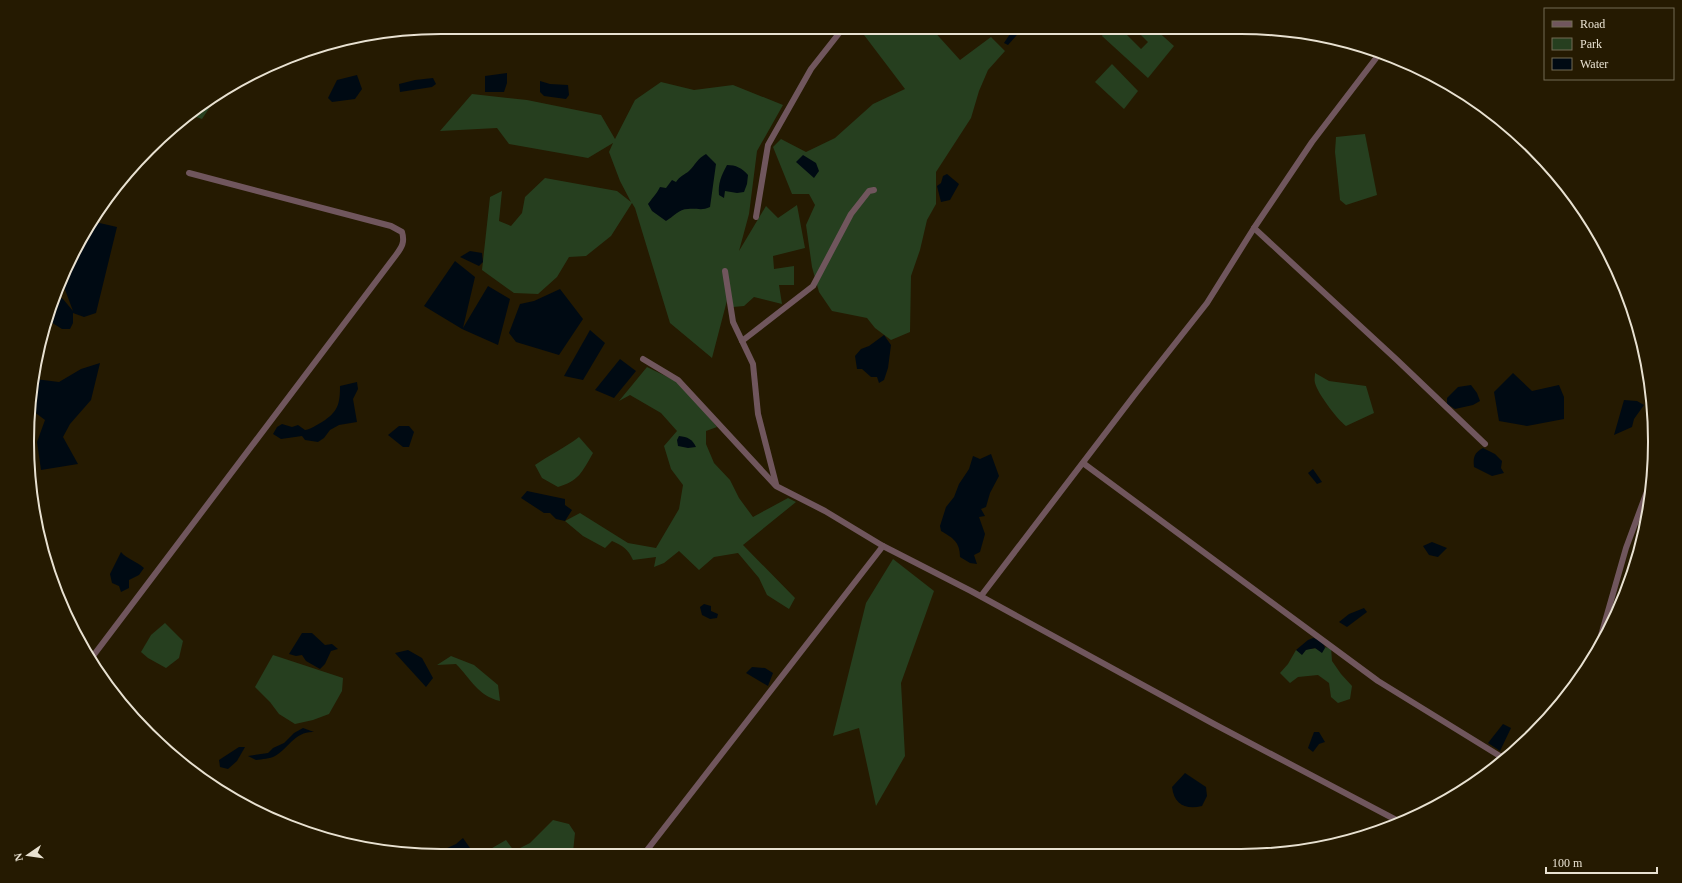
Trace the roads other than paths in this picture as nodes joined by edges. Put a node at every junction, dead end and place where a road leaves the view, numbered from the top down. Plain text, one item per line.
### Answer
1 (838, 34) edge
2 (1376, 58) edge
3 (189, 173) dead end
4 (874, 190) dead end
5 (756, 217) dead end
6 (1254, 228) junction
7 (725, 271) dead end
8 (742, 341) junction
9 (643, 359) dead end
10 (1485, 444) dead end
11 (1083, 463) junction
12 (776, 486) junction
13 (1644, 499) edge
14 (883, 546) junction
15 (981, 596) junction
16 (1604, 626) edge
17 (95, 654) edge
18 (1499, 756) edge
19 (1394, 819) edge
20 (648, 849) edge

1 - 5 street
2 - 6 street
3 - 17 street
4 - 8 street
6 - 10 street
6 - 11 street
7 - 8 street
8 - 12 street
9 - 12 street
11 - 15 street
11 - 18 street
12 - 14 street
13 - 16 street
14 - 15 street
14 - 20 street
15 - 19 street

